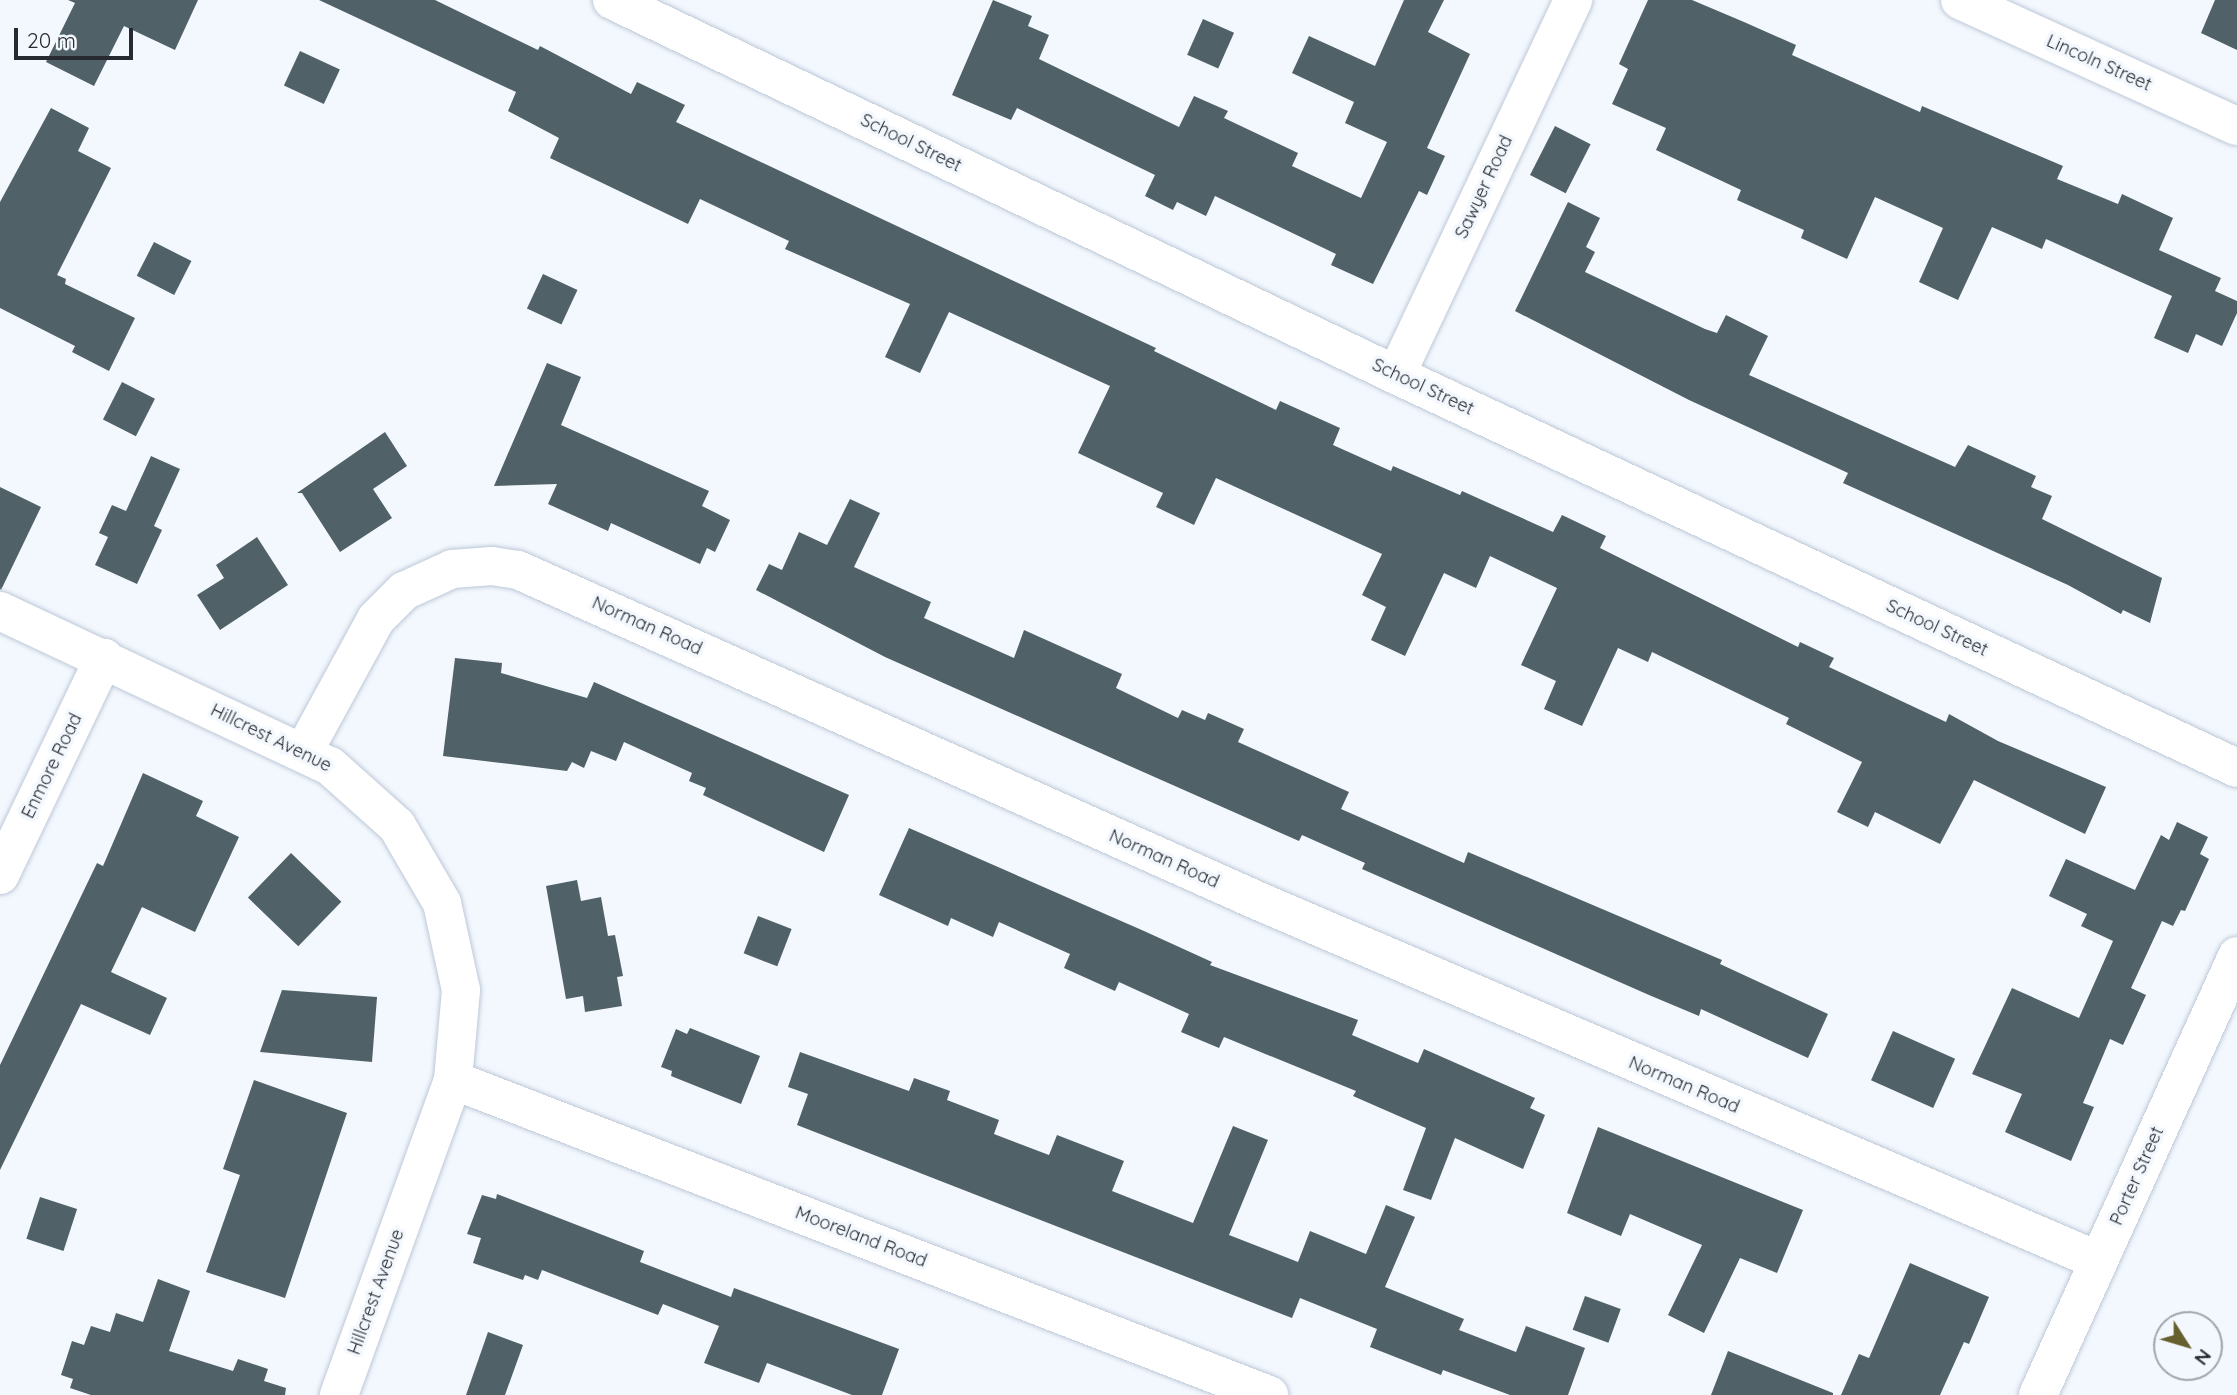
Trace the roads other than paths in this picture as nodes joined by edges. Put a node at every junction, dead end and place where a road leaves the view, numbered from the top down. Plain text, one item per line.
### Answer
1 (612, 0) edge
2 (1573, 0) edge
3 (1960, 0) edge
4 (2237, 126) edge
5 (1396, 375) junction
6 (0, 611) edge
7 (104, 658) junction
8 (304, 751) junction
9 (2237, 768) edge
10 (0, 875) edge
11 (2237, 956) edge
12 (453, 1080) junction
13 (2099, 1261) junction
14 (339, 1395) edge
15 (1269, 1395) edge
16 (2038, 1395) edge

1 - 5 street, School Street
2 - 5 street, Sawyer Road
3 - 4 street, Lincoln Street
5 - 9 street, School Street
6 - 7 street, Hillcrest Avenue
7 - 8 street, Hillcrest Avenue
7 - 10 street, Enmore Road
8 - 12 street, Hillcrest Avenue
8 - 13 street, Norman Road
11 - 13 street, Porter Street
12 - 14 street, Hillcrest Avenue
12 - 15 street, Mooreland Road
13 - 16 street, Porter Street

